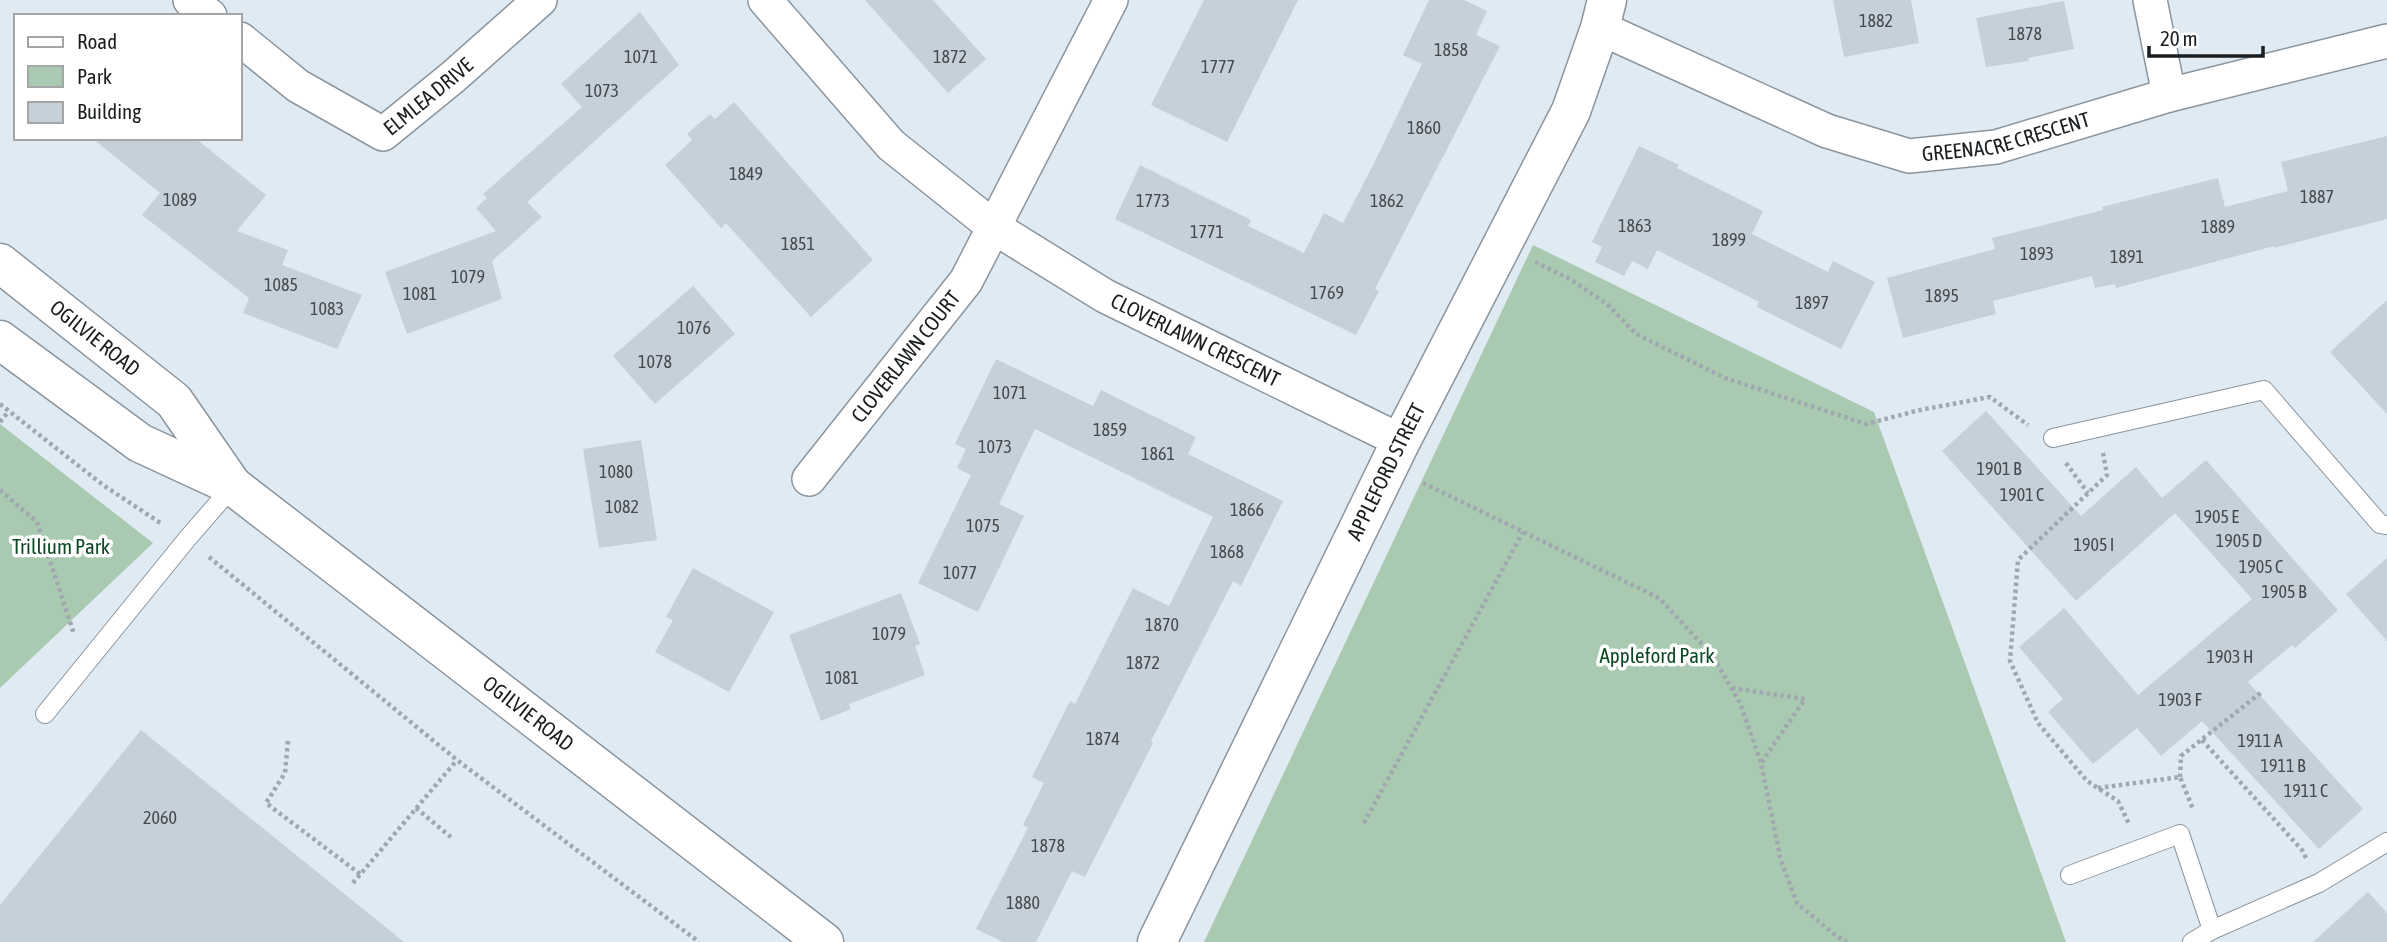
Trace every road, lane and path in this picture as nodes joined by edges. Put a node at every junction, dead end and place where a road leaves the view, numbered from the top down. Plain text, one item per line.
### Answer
1 (190, 0) edge
2 (540, 0) edge
3 (765, 0) edge
4 (1111, 0) edge
5 (2150, 0) edge
6 (208, 14) edge
7 (1604, 14) edge
8 (242, 41) edge
9 (2387, 41) edge
10 (2169, 95) junction
11 (995, 228) junction
12 (1502, 246) junction
13 (0, 263) edge
14 (0, 340) edge
15 (0, 404) edge
16 (9, 411) junction
17 (0, 422) edge
18 (2098, 428) junction
19 (2045, 435) joint
20 (1396, 454) junction
21 (2061, 456) dead end
22 (808, 479) dead end
23 (233, 486) junction
24 (0, 490) edge
25 (2088, 493) junction
26 (2387, 526) edge
27 (1523, 532) junction
28 (187, 539) junction
29 (92, 657) junction
30 (1731, 688) junction
31 (2263, 691) dead end
32 (45, 714) dead end
33 (2202, 740) junction
34 (288, 741) dead end
35 (457, 760) junction
36 (1761, 764) junction
37 (2180, 777) junction
38 (2097, 788) junction
39 (416, 808) junction
40 (1364, 823) dead end
41 (452, 838) dead end
42 (2387, 842) edge
43 (2184, 845) junction
44 (2140, 849) junction
45 (360, 874) junction
46 (2070, 875) dead end
47 (353, 883) dead end
48 (2319, 883) junction
49 (2212, 930) junction
50 (699, 942) edge
51 (824, 942) edge
52 (1157, 942) edge
53 (1847, 942) edge
54 (2192, 942) edge

1 - 6 street
2 - 8 street, ELMLEA DRIVE
3 - 11 street, CLOVERLAWN CRESCENT
4 - 11 street
5 - 10 street
7 - 10 street, GREENACRE CRESCENT
7 - 12 main road, APPLEFORD STREET
9 - 10 street, GREENACRE CRESCENT
11 - 20 street, CLOVERLAWN CRESCENT
11 - 22 street, CLOVERLAWN COURT
12 - 19 path
12 - 20 main road, APPLEFORD STREET
13 - 23 main road, OGILVIE ROAD
14 - 23 main road, OGILVIE ROAD
15 - 16 path
16 - 17 path
16 - 28 path
18 - 19 lane
18 - 25 path
18 - 26 lane
20 - 27 path
20 - 52 main road, APPLEFORD STREET
21 - 25 path
23 - 28 lane
23 - 51 main road, OGILVIE ROAD
24 - 29 path
25 - 38 path
27 - 30 path
27 - 40 path
28 - 29 lane
28 - 35 path
29 - 32 lane
30 - 36 path
30 - 36 path
31 - 33 path
33 - 37 path
33 - 48 path
34 - 45 path
35 - 39 path
35 - 50 path
36 - 53 path
37 - 38 path
37 - 43 path
38 - 44 path
39 - 41 path
39 - 45 path
42 - 48 lane
43 - 44 lane
43 - 49 lane
44 - 46 lane
45 - 47 path
48 - 49 lane
49 - 54 lane

